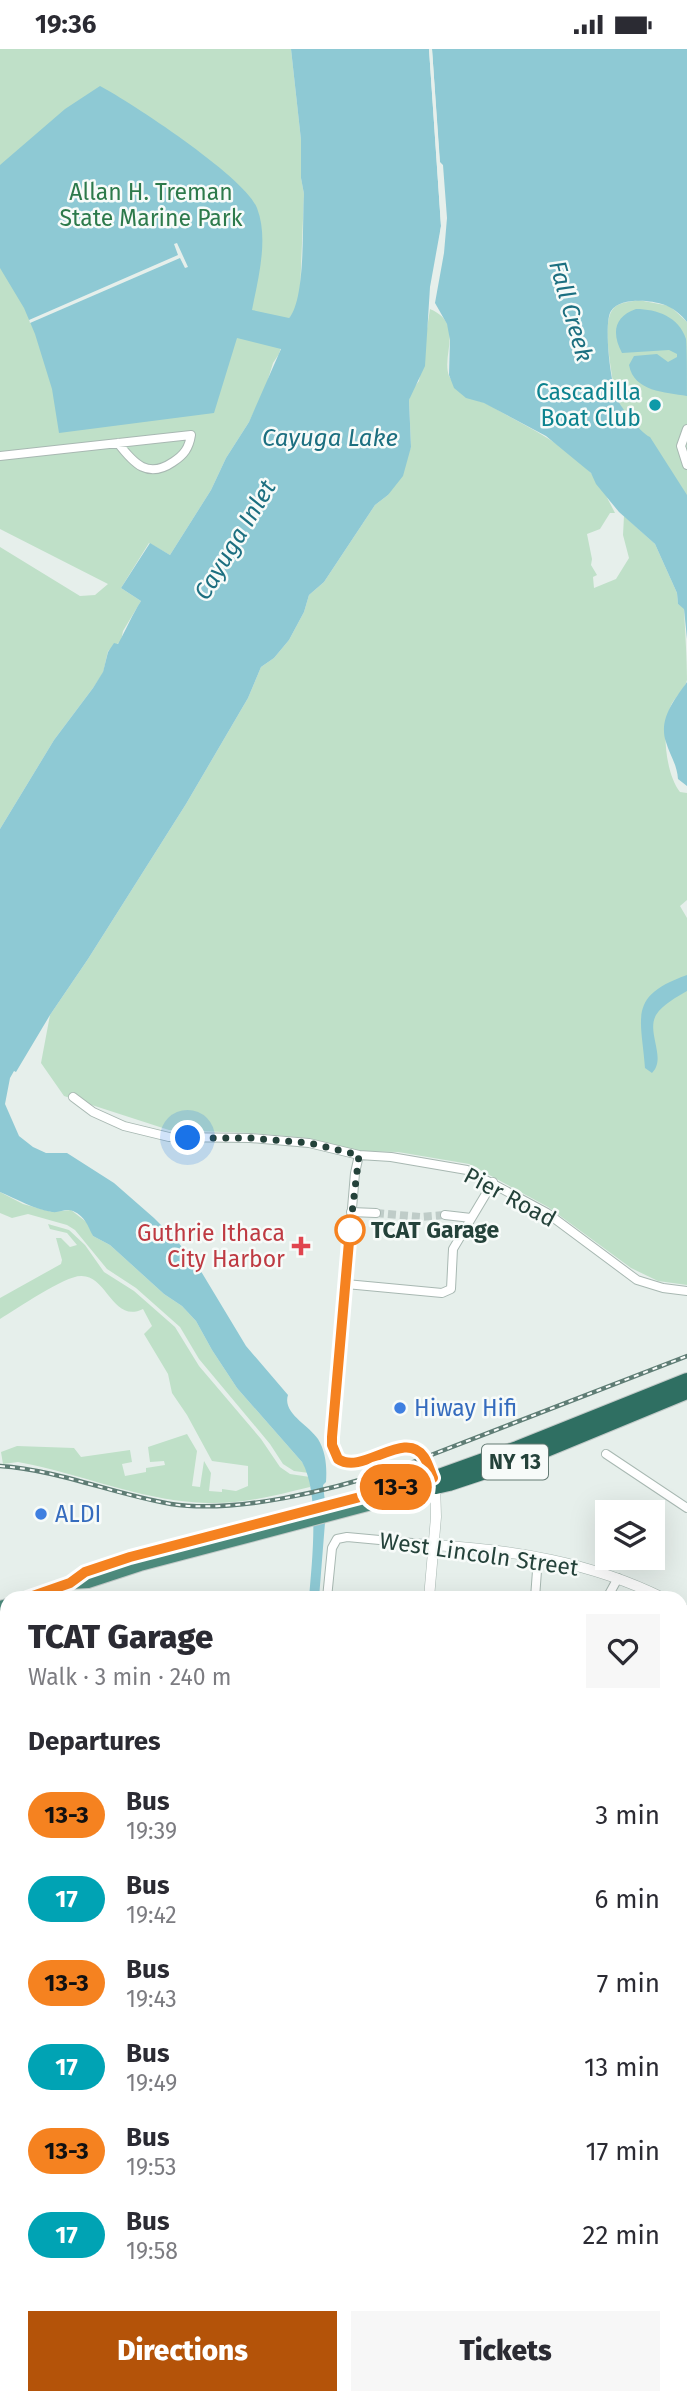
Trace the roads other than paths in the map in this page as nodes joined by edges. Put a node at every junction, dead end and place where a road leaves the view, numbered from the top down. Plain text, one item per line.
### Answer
1 (687, 429) edge
2 (118, 443) junction
3 (0, 456) edge
4 (687, 465) edge
5 (73, 1097) dead end
6 (359, 1155) junction
7 (493, 1182) junction
8 (351, 1212) junction
9 (376, 1213) tunnel mouth
10 (445, 1215) tunnel mouth
11 (471, 1219) junction
12 (346, 1284) junction
13 (687, 1291) edge
14 (687, 1380) edge
15 (687, 1392) edge
16 (606, 1454) dead end
17 (434, 1482) junction
18 (687, 1509) edge
19 (434, 1545) junction
20 (538, 1557) junction
21 (618, 1578) junction
22 (47, 1591) edge
23 (328, 1591) edge
24 (430, 1591) edge
25 (536, 1591) edge
26 (611, 1591) edge
27 (647, 1591) edge

1 - 4 street
2 - 2 street
2 - 3 street
5 - 6 street, Pier Road
6 - 7 street, Pier Road
6 - 8 street
7 - 11 street
7 - 13 street, Pier Road
8 - 9 street
8 - 12 street
10 - 11 street
11 - 12 street
12 - 17 street
14 - 17 highway, NY 13
15 - 17 highway, NY 13
16 - 18 street
17 - 19 street
17 - 22 highway, NY 13
19 - 20 street, West Lincoln Street
19 - 23 street, West Lincoln Street
19 - 24 street
20 - 21 street, West Lincoln Street
20 - 25 street
21 - 26 street
21 - 27 street, West Lincoln Street

